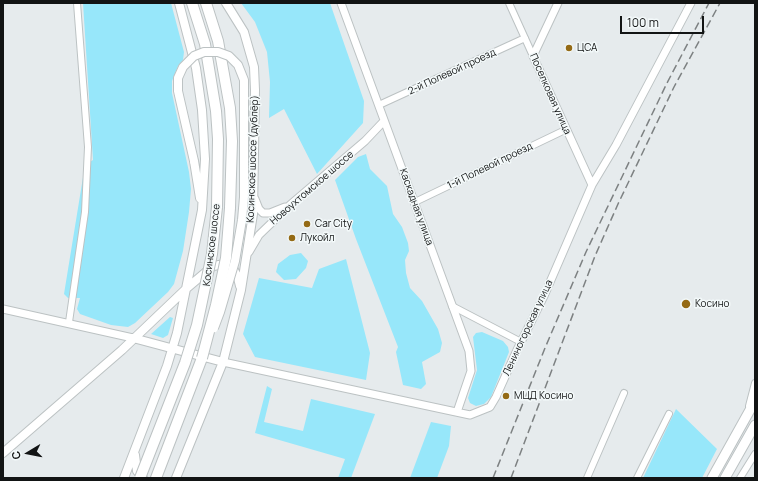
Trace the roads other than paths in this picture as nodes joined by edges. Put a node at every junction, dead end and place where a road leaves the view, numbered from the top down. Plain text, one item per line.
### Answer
1 (77, 3) edge
2 (179, 3) edge
3 (192, 3) edge
4 (206, 3) edge
5 (226, 3) edge
6 (341, 3) edge
7 (509, 3) edge
8 (558, 3) edge
9 (691, 3) edge
10 (525, 38) junction
11 (533, 56) junction
12 (379, 105) junction
13 (384, 121) junction
14 (565, 130) junction
15 (592, 185) junction
16 (254, 189) junction
17 (415, 202) junction
18 (290, 205) junction
19 (201, 211) junction
20 (246, 259) junction
21 (187, 288) junction
22 (240, 290) junction
23 (452, 306) junction
24 (3, 309) edge
25 (69, 322) junction
26 (133, 338) junction
27 (521, 342) junction
28 (173, 348) junction
29 (202, 358) junction
30 (223, 362) junction
31 (755, 383) edge
32 (624, 393) dead end
33 (755, 401) edge
34 (456, 412) junction
35 (669, 414) dead end
36 (748, 414) junction
37 (755, 426) edge
38 (136, 449) junction
39 (3, 453) edge
40 (755, 454) edge
41 (180, 468) junction
42 (124, 478) edge
43 (140, 478) edge
44 (143, 478) edge
45 (156, 478) edge
46 (171, 478) edge
47 (176, 478) edge
48 (587, 478) edge
49 (637, 478) edge
50 (712, 478) edge
51 (725, 478) edge
52 (740, 478) edge

1 - 25 street
2 - 19 main road
3 - 43 highway, Косинское шоссе, bridge
4 - 29 highway, Косинское шоссе, bridge
5 - 16 main road, Косинское шоссе (дублёр)
6 - 12 street, Каскадная улица
7 - 10 street, Поселковая улица
8 - 11 street
9 - 15 street, Лениногорская улица
10 - 11 street, Поселковая улица
10 - 12 street, 2-й Полевой проезд
11 - 14 street, Поселковая улица
12 - 13 street, Каскадная улица
13 - 17 street, Каскадная улица
13 - 18 street, Новоухтомское шоссе
14 - 15 street, Поселковая улица
14 - 17 street, 1-й Полевой проезд
15 - 27 street, Лениногорская улица
16 - 18 street
16 - 20 main road, Косинское шоссе (дублёр)
17 - 23 street, Каскадная улица
18 - 20 street, Новоухтомское шоссе
19 - 21 main road
19 - 29 main road, bridge
20 - 22 main road, Косинское шоссе (дублёр)
21 - 22 main road
21 - 26 main road
21 - 28 main road
22 - 30 main road, Косинское шоссе (дублёр)
23 - 27 street
23 - 34 street, Каскадная улица
24 - 25 street
25 - 26 street
26 - 28 main road
26 - 39 main road
27 - 34 street, Лениногорская улица
28 - 30 main road
28 - 38 main road
29 - 45 highway, Косинское шоссе
30 - 34 street, Лениногорская улица
30 - 41 main road, Косинское шоссе (дублёр)
31 - 36 street
32 - 48 street
33 - 36 main road
35 - 49 street
36 - 50 main road
37 - 51 main road
38 - 42 main road
38 - 44 main road
40 - 52 street
41 - 46 main road
41 - 47 main road, Косинское шоссе (дублёр)

